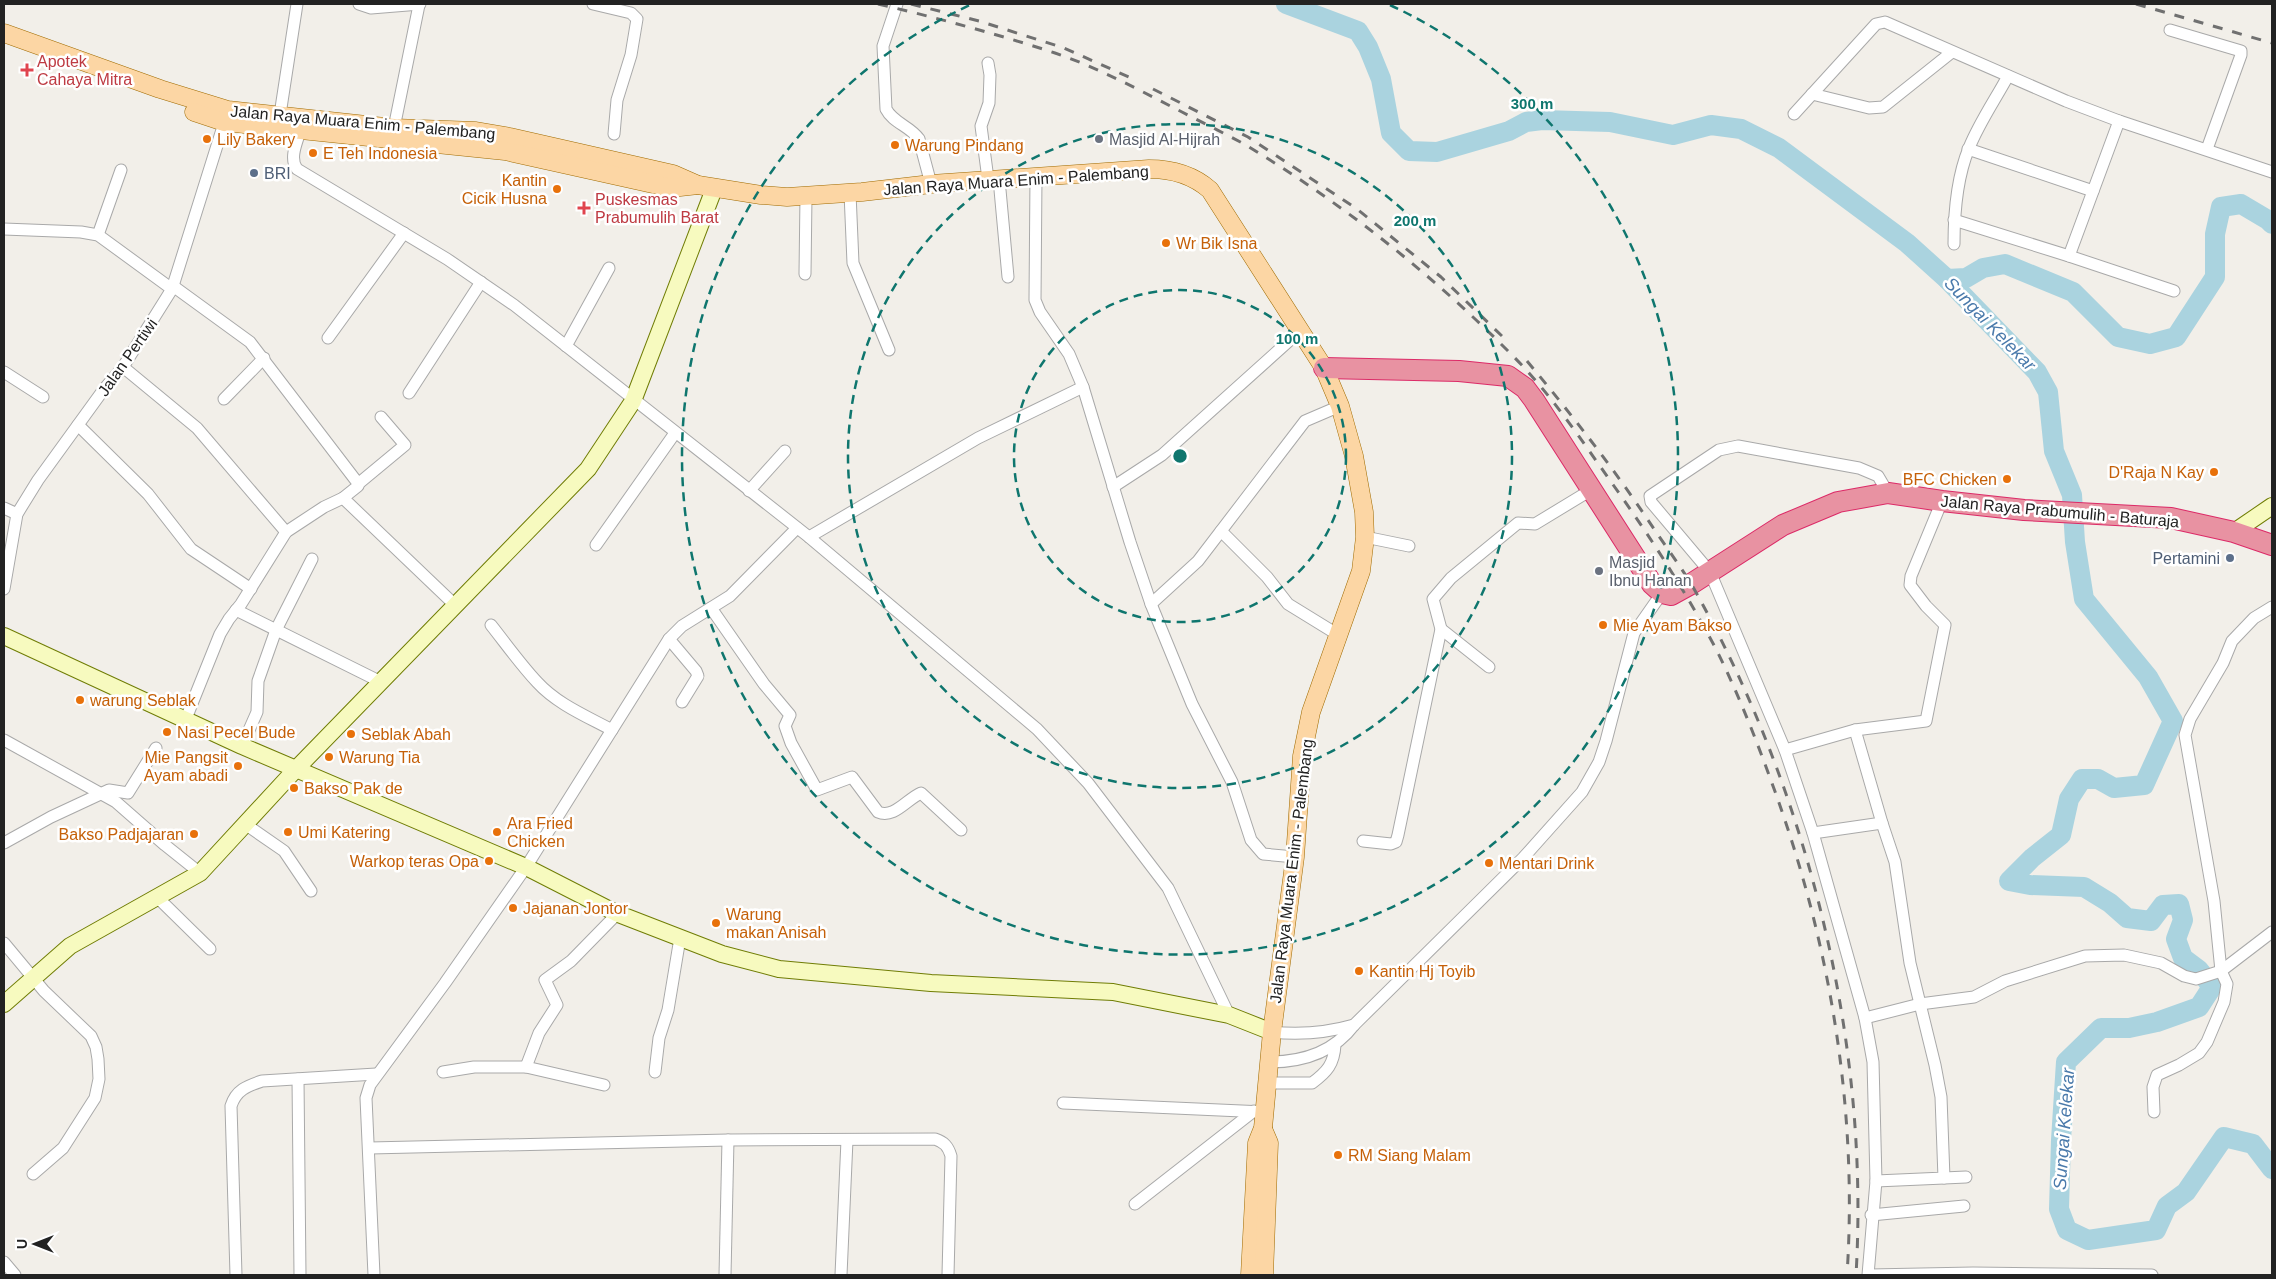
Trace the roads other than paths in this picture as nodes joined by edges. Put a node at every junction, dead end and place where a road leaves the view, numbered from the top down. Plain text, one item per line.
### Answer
1 (297, 4) edge
2 (359, 4) edge
3 (419, 4) edge
4 (593, 4) edge
5 (897, 4) edge
6 (2170, 30) dead end
7 (4, 33) edge
8 (4, 46) edge
9 (1952, 52) junction
10 (988, 63) dead end
11 (2008, 76) junction
12 (1812, 94) junction
13 (1794, 114) dead end
14 (226, 116) junction
15 (2119, 121) junction
16 (278, 123) junction
17 (302, 125) junction
18 (394, 134) junction
19 (614, 134) dead end
20 (1968, 149) junction
21 (2208, 149) junction
22 (121, 170) dead end
23 (2272, 172) edge
24 (1036, 177) junction
25 (994, 179) junction
26 (931, 184) junction
27 (706, 187) junction
28 (2093, 191) junction
29 (850, 193) junction
30 (806, 196) junction
31 (1954, 220) junction
32 (4, 229) edge
33 (404, 233) junction
34 (98, 235) junction
35 (1954, 244) dead end
36 (2070, 256) junction
37 (609, 268) dead end
38 (805, 274) dead end
39 (1008, 277) dead end
40 (481, 282) junction
41 (172, 288) junction
42 (2174, 292) dead end
43 (1300, 331) junction
44 (328, 338) dead end
45 (566, 346) junction
46 (889, 350) dead end
47 (264, 358) junction
48 (123, 368) junction
49 (1324, 368) junction
50 (4, 372) edge
51 (1083, 387) junction
52 (409, 393) dead end
53 (43, 397) dead end
54 (224, 399) dead end
55 (633, 401) junction
56 (1340, 406) junction
57 (381, 417) dead end
58 (78, 425) junction
59 (675, 432) junction
60 (785, 451) dead end
61 (358, 484) junction
62 (1113, 487) junction
63 (1591, 490) junction
64 (749, 491) junction
65 (1888, 493) junction
66 (343, 498) junction
67 (1942, 501) junction
68 (2272, 506) edge
69 (4, 508) edge
70 (17, 514) junction
71 (797, 528) junction
72 (1221, 531) junction
73 (286, 532) junction
74 (2234, 532) junction
75 (1365, 537) junction
76 (809, 538) junction
77 (596, 545) dead end
78 (2272, 545) edge
79 (1409, 546) dead end
80 (312, 559) dead end
81 (1710, 572) junction
82 (4, 589) edge
83 (251, 589) junction
84 (1662, 593) junction
85 (1151, 604) junction
86 (456, 606) junction
87 (2272, 607) edge
88 (711, 608) junction
89 (236, 610) junction
90 (491, 626) dead end
91 (1441, 629) junction
92 (276, 630) junction
93 (4, 636) edge
94 (1340, 636) junction
95 (669, 638) junction
96 (1488, 667) dead end
97 (381, 682) junction
98 (682, 702) dead end
99 (185, 721) junction
100 (612, 730) junction
101 (1855, 730) junction
102 (4, 740) edge
103 (242, 746) junction
104 (156, 748) dead end
105 (1785, 750) junction
106 (296, 769) junction
107 (101, 793) junction
108 (1882, 823) junction
109 (245, 824) junction
110 (961, 830) dead end
111 (1813, 833) junction
112 (1363, 841) dead end
113 (4, 843) edge
114 (1294, 857) junction
115 (526, 867) junction
116 (200, 873) junction
117 (311, 891) dead end
118 (157, 897) junction
119 (617, 914) junction
120 (2272, 932) edge
121 (680, 938) junction
122 (4, 943) edge
123 (210, 949) dead end
124 (2216, 973) junction
125 (33, 979) junction
126 (4, 1004) edge
127 (1920, 1004) junction
128 (1229, 1015) junction
129 (1865, 1018) junction
130 (1354, 1025) junction
131 (1272, 1032) junction
132 (1336, 1045) junction
133 (1269, 1062) junction
134 (526, 1066) junction
135 (443, 1072) dead end
136 (655, 1072) dead end
137 (376, 1074) junction
138 (298, 1079) junction
139 (1268, 1083) junction
140 (604, 1085) dead end
141 (1063, 1103) dead end
142 (2154, 1112) dead end
143 (1260, 1117) junction
144 (728, 1140) junction
145 (847, 1140) junction
146 (370, 1148) junction
147 (33, 1174) dead end
148 (1966, 1177) dead end
149 (1944, 1178) junction
150 (1876, 1181) junction
151 (1135, 1204) dead end
152 (1964, 1206) dead end
153 (1872, 1215) junction
154 (4, 1262) edge
155 (1973, 1274) edge
156 (2060, 1274) edge
157 (15, 1275) edge
158 (236, 1275) edge
159 (300, 1275) edge
160 (374, 1275) edge
161 (725, 1275) edge
162 (841, 1275) edge
163 (948, 1275) edge
164 (1250, 1275) edge
165 (1264, 1275) edge
166 (1869, 1275) edge
167 (2152, 1275) edge

1 - 16 street
2 - 3 street
3 - 18 street
4 - 19 street
5 - 26 street
6 - 21 street
7 - 14 main road, Jalan Raya Muara Enim - Palembang
8 - 14 main road, Jalan Raya Muara Enim - Palembang
9 - 11 street
9 - 12 street
9 - 12 street
10 - 25 street
11 - 15 street
11 - 20 street
12 - 13 street
14 - 16 main road, Jalan Raya Muara Enim - Palembang
14 - 41 street, Jalan Pertiwi
15 - 21 street
15 - 28 street
16 - 17 main road, Jalan Raya Muara Enim - Palembang
17 - 18 main road, Jalan Raya Muara Enim - Palembang
17 - 33 street
18 - 27 main road, Jalan Raya Muara Enim - Palembang
20 - 28 street
20 - 31 street
21 - 23 street
22 - 34 street
24 - 25 main road, Jalan Raya Muara Enim - Palembang
24 - 43 main road, Jalan Raya Muara Enim - Palembang
24 - 51 street
25 - 26 main road, Jalan Raya Muara Enim - Palembang
25 - 39 street
26 - 29 main road, Jalan Raya Muara Enim - Palembang
27 - 30 main road, Jalan Raya Muara Enim - Palembang
27 - 55 street
28 - 36 street
29 - 30 main road, Jalan Raya Muara Enim - Palembang
29 - 46 street
30 - 38 street
31 - 35 street
31 - 36 street
32 - 34 street
33 - 40 street
33 - 44 street
34 - 41 street
36 - 42 street
37 - 45 street
40 - 45 street
40 - 52 street
41 - 47 street
41 - 48 street, Jalan Pertiwi
43 - 49 main road, Jalan Raya Muara Enim - Palembang
43 - 62 street
45 - 55 street
47 - 54 street
47 - 61 street
48 - 58 street, Jalan Pertiwi
48 - 73 street
49 - 56 main road, Jalan Raya Muara Enim - Palembang
49 - 63 highway
50 - 53 street
51 - 62 street
51 - 76 street
55 - 59 street
55 - 86 street
56 - 72 street
56 - 75 main road, Jalan Raya Muara Enim - Palembang
57 - 61 street
58 - 70 street, Jalan Pertiwi
58 - 83 street
59 - 64 street
59 - 77 street
60 - 64 street
61 - 66 street
62 - 85 street
63 - 84 highway
63 - 91 street
64 - 71 street
65 - 67 highway, Jalan Raya Prabumulih - Baturaja
65 - 81 highway, Jalan Raya Prabumulih - Baturaja
65 - 81 street
66 - 73 street
66 - 86 street
67 - 74 highway, Jalan Raya Prabumulih - Baturaja
67 - 101 street
68 - 74 street
69 - 70 street
70 - 82 street, Jalan Pertiwi
71 - 76 street
71 - 88 street
72 - 85 street
72 - 94 street
73 - 83 street
74 - 78 highway, Jalan Raya Prabumulih - Baturaja
75 - 79 street
75 - 94 main road, Jalan Raya Muara Enim - Palembang
76 - 128 street
80 - 92 street
81 - 84 highway, Jalan Raya Prabumulih - Baturaja
81 - 105 street
83 - 89 street
84 - 130 street
85 - 114 street
86 - 97 street
87 - 124 street
88 - 95 street
88 - 110 street
89 - 92 street
89 - 99 street
90 - 100 street
91 - 96 street
91 - 112 street
92 - 97 street
92 - 103 street
93 - 99 street
94 - 114 main road, Jalan Raya Muara Enim - Palembang
95 - 98 street
95 - 100 street
97 - 106 street
99 - 103 street
100 - 115 street
101 - 105 street
101 - 108 street
102 - 107 street
103 - 106 street
104 - 107 street
105 - 111 street
106 - 109 street
106 - 115 street
107 - 113 street
107 - 116 street
108 - 111 street
108 - 127 street
109 - 116 street
109 - 117 street
111 - 129 street
114 - 131 main road, Jalan Raya Muara Enim - Palembang
115 - 119 street
115 - 137 street
116 - 118 street
118 - 123 street
118 - 125 street
119 - 121 street
119 - 134 street
120 - 124 street
121 - 128 street
121 - 136 street
122 - 125 street
124 - 127 street
124 - 142 street
125 - 126 street
125 - 147 street
127 - 129 street
127 - 149 street
128 - 131 street
129 - 150 street
130 - 131 street
130 - 132 street
131 - 133 main road, Jalan Raya Muara Enim - Palembang
132 - 133 street
132 - 139 street
133 - 139 main road, Jalan Raya Muara Enim - Palembang
134 - 135 street
134 - 140 street
137 - 138 street
137 - 146 street
138 - 158 street
138 - 159 street
139 - 143 main road, Jalan Raya Muara Enim - Palembang
141 - 143 street
143 - 151 street
143 - 164 main road, Jalan Raya Muara Enim - Palembang
143 - 165 main road, Jalan Raya Muara Enim - Palembang
144 - 145 street
144 - 146 street
144 - 161 street
145 - 162 street
145 - 163 street
146 - 160 street
148 - 149 street
149 - 150 street
150 - 153 street
152 - 153 street
153 - 166 street
154 - 157 street
155 - 156 street
155 - 166 street
156 - 167 street

